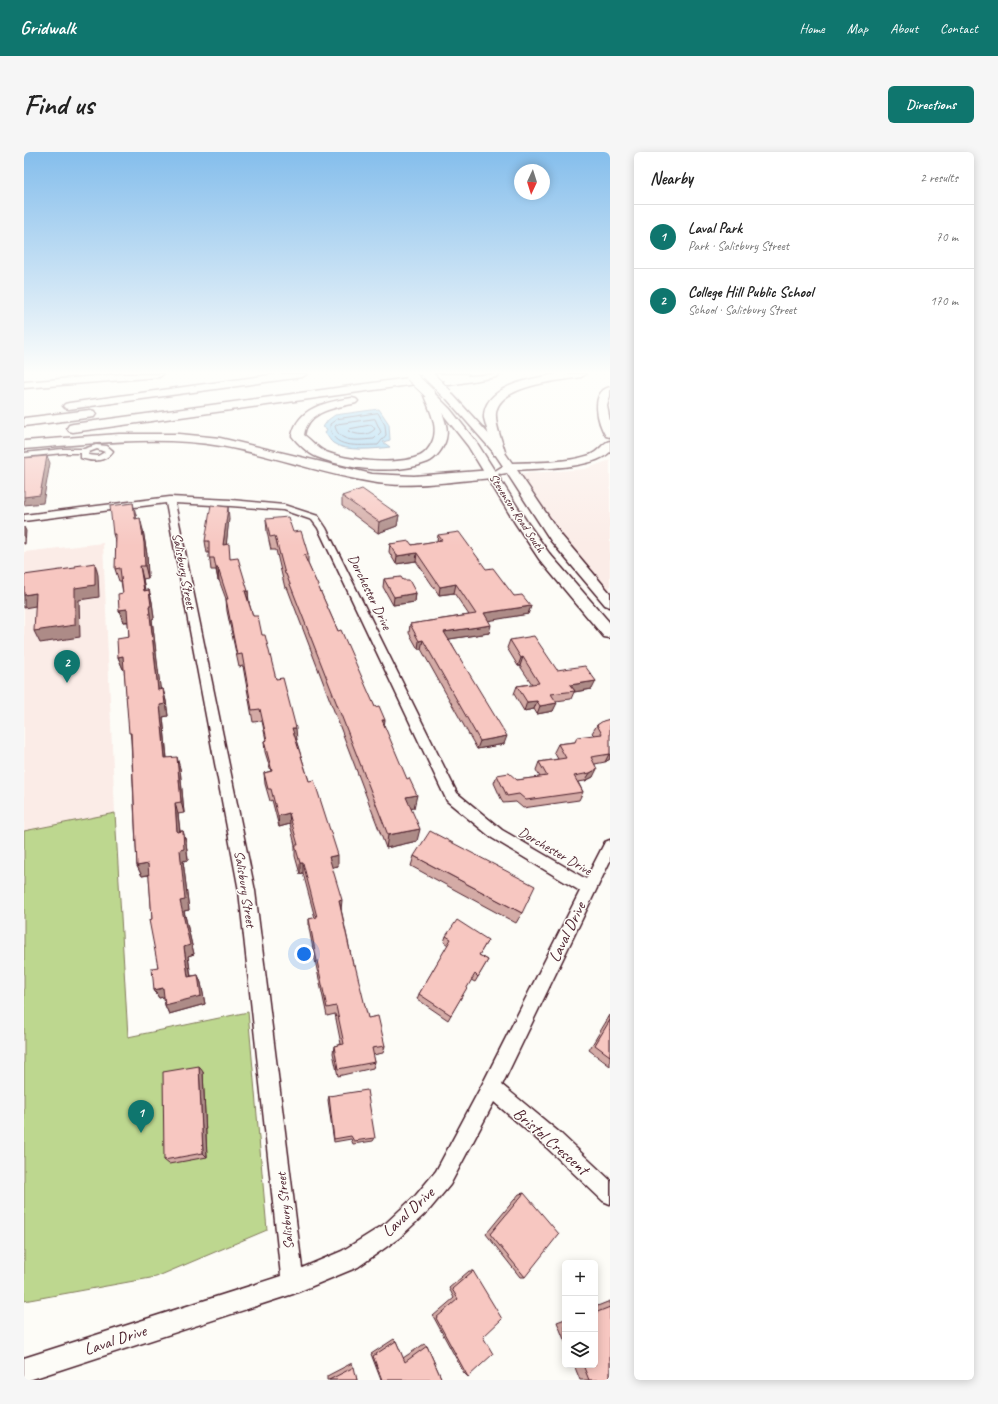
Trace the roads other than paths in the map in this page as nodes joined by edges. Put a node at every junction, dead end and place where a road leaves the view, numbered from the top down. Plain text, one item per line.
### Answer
1 (299, 431) edge
2 (441, 431) edge
3 (463, 431) edge
4 (480, 431) edge
5 (493, 431) edge
6 (38, 432) dead end
7 (24, 434) edge
8 (610, 444) edge
9 (24, 445) edge
10 (85, 451) dead end
11 (499, 452) junction
12 (24, 455) edge
13 (610, 460) edge
14 (512, 470) junction
15 (492, 474) junction
16 (170, 500) junction
17 (24, 518) edge
18 (610, 602) edge
19 (610, 633) edge
20 (610, 846) edge
21 (589, 888) junction
22 (490, 1088) junction
23 (610, 1194) edge
24 (293, 1283) junction
25 (24, 1370) edge

1 - 2 highway
3 - 15 main road, Stevenson Road South
4 - 11 main road, Stevenson Road South, bridge
5 - 11 highway
6 - 7 highway
8 - 14 main road
9 - 15 highway
10 - 12 street
11 - 14 main road, Stevenson Road South
13 - 14 main road
14 - 15 main road
14 - 18 main road, Stevenson Road South
15 - 19 main road, Stevenson Road South
16 - 17 street, Dorchester Drive
16 - 21 street, Dorchester Drive
16 - 24 street, Salisbury Street
20 - 21 street, Laval Drive
21 - 22 street, Laval Drive
22 - 23 street, Bristol Crescent
22 - 24 street, Laval Drive
24 - 25 street, Laval Drive

